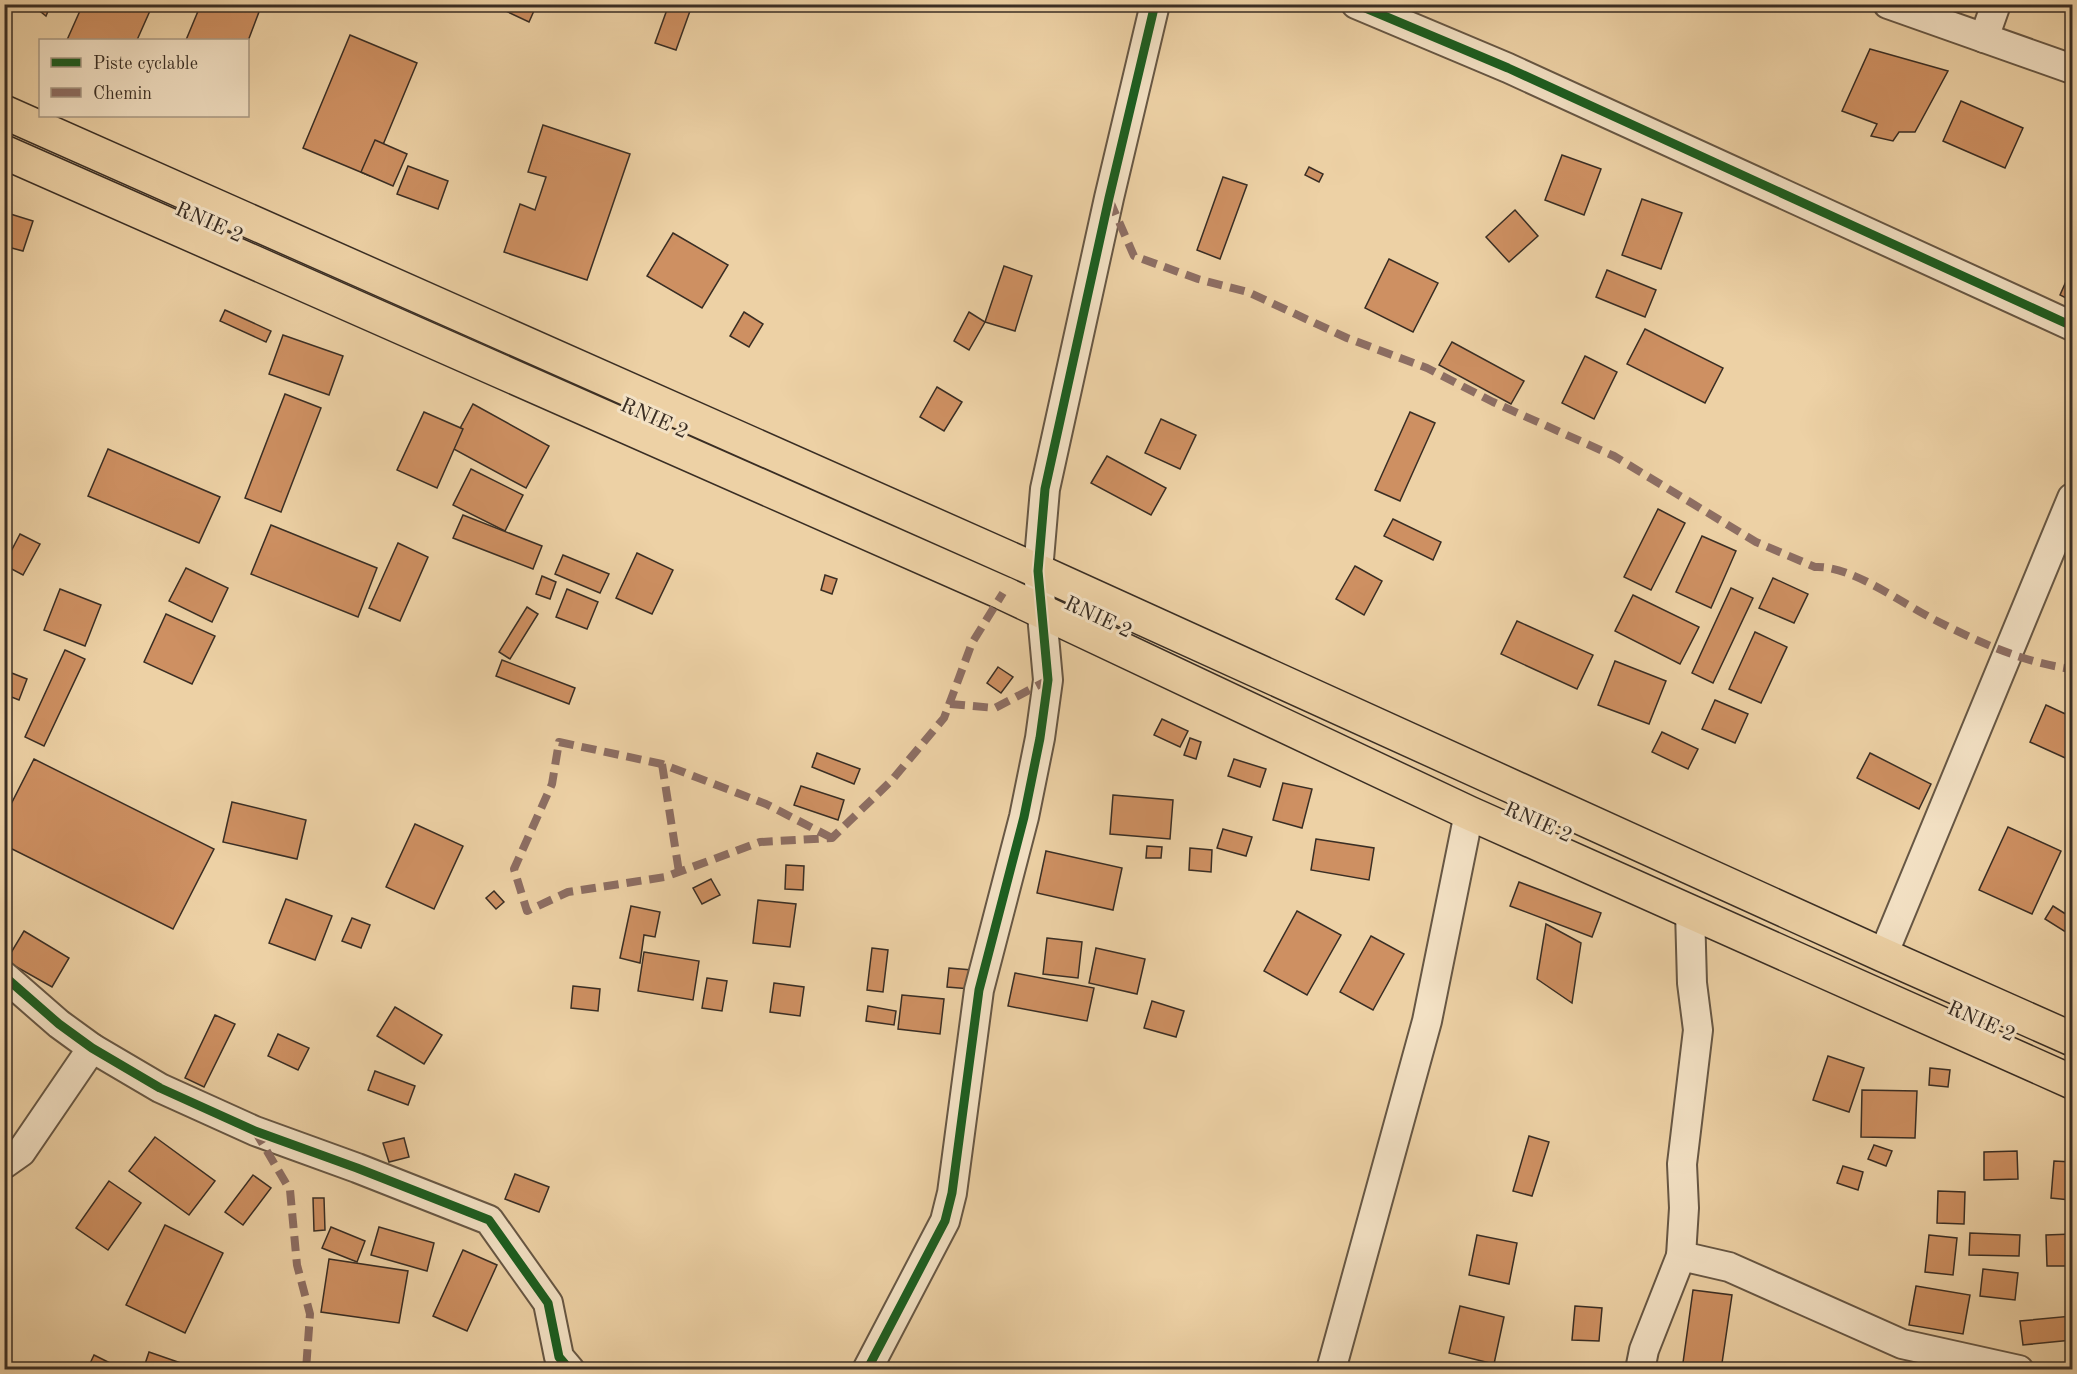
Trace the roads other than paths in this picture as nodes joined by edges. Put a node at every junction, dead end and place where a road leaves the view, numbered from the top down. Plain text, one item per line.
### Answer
1 (1155, 4) edge
2 (1356, 4) edge
3 (1888, 4) edge
4 (1996, 4) edge
5 (1984, 38) junction
6 (2073, 69) edge
7 (4, 112) edge
8 (4, 152) edge
9 (2073, 326) edge
10 (2073, 498) edge
11 (1038, 571) junction
12 (1041, 611) junction
13 (1469, 813) junction
14 (1690, 911) junction
15 (1882, 955) junction
16 (4, 976) edge
17 (2073, 1039) edge
18 (92, 1048) junction
19 (2073, 1082) edge
20 (4, 1164) edge
21 (1681, 1256) junction
22 (570, 1370) edge
23 (867, 1370) edge
24 (1331, 1370) edge
25 (1640, 1370) edge
26 (2019, 1370) edge

1 - 11 street
2 - 9 street
3 - 5 street
4 - 5 street
5 - 6 street
7 - 11 highway, RNIE 2 / RNIE 2
8 - 12 highway, RNIE 2 / RNIE 2
10 - 15 street
11 - 12 street
11 - 15 highway, RNIE 2 / RNIE 2
12 - 13 highway, RNIE 2 / RNIE 2
12 - 23 street
13 - 14 highway, RNIE 2 / RNIE 2
13 - 24 street
14 - 19 highway, RNIE 2 / RNIE 2
14 - 21 street
15 - 17 highway, RNIE 2 / RNIE 2
16 - 18 street
18 - 20 street
18 - 22 street
21 - 25 street
21 - 26 street

